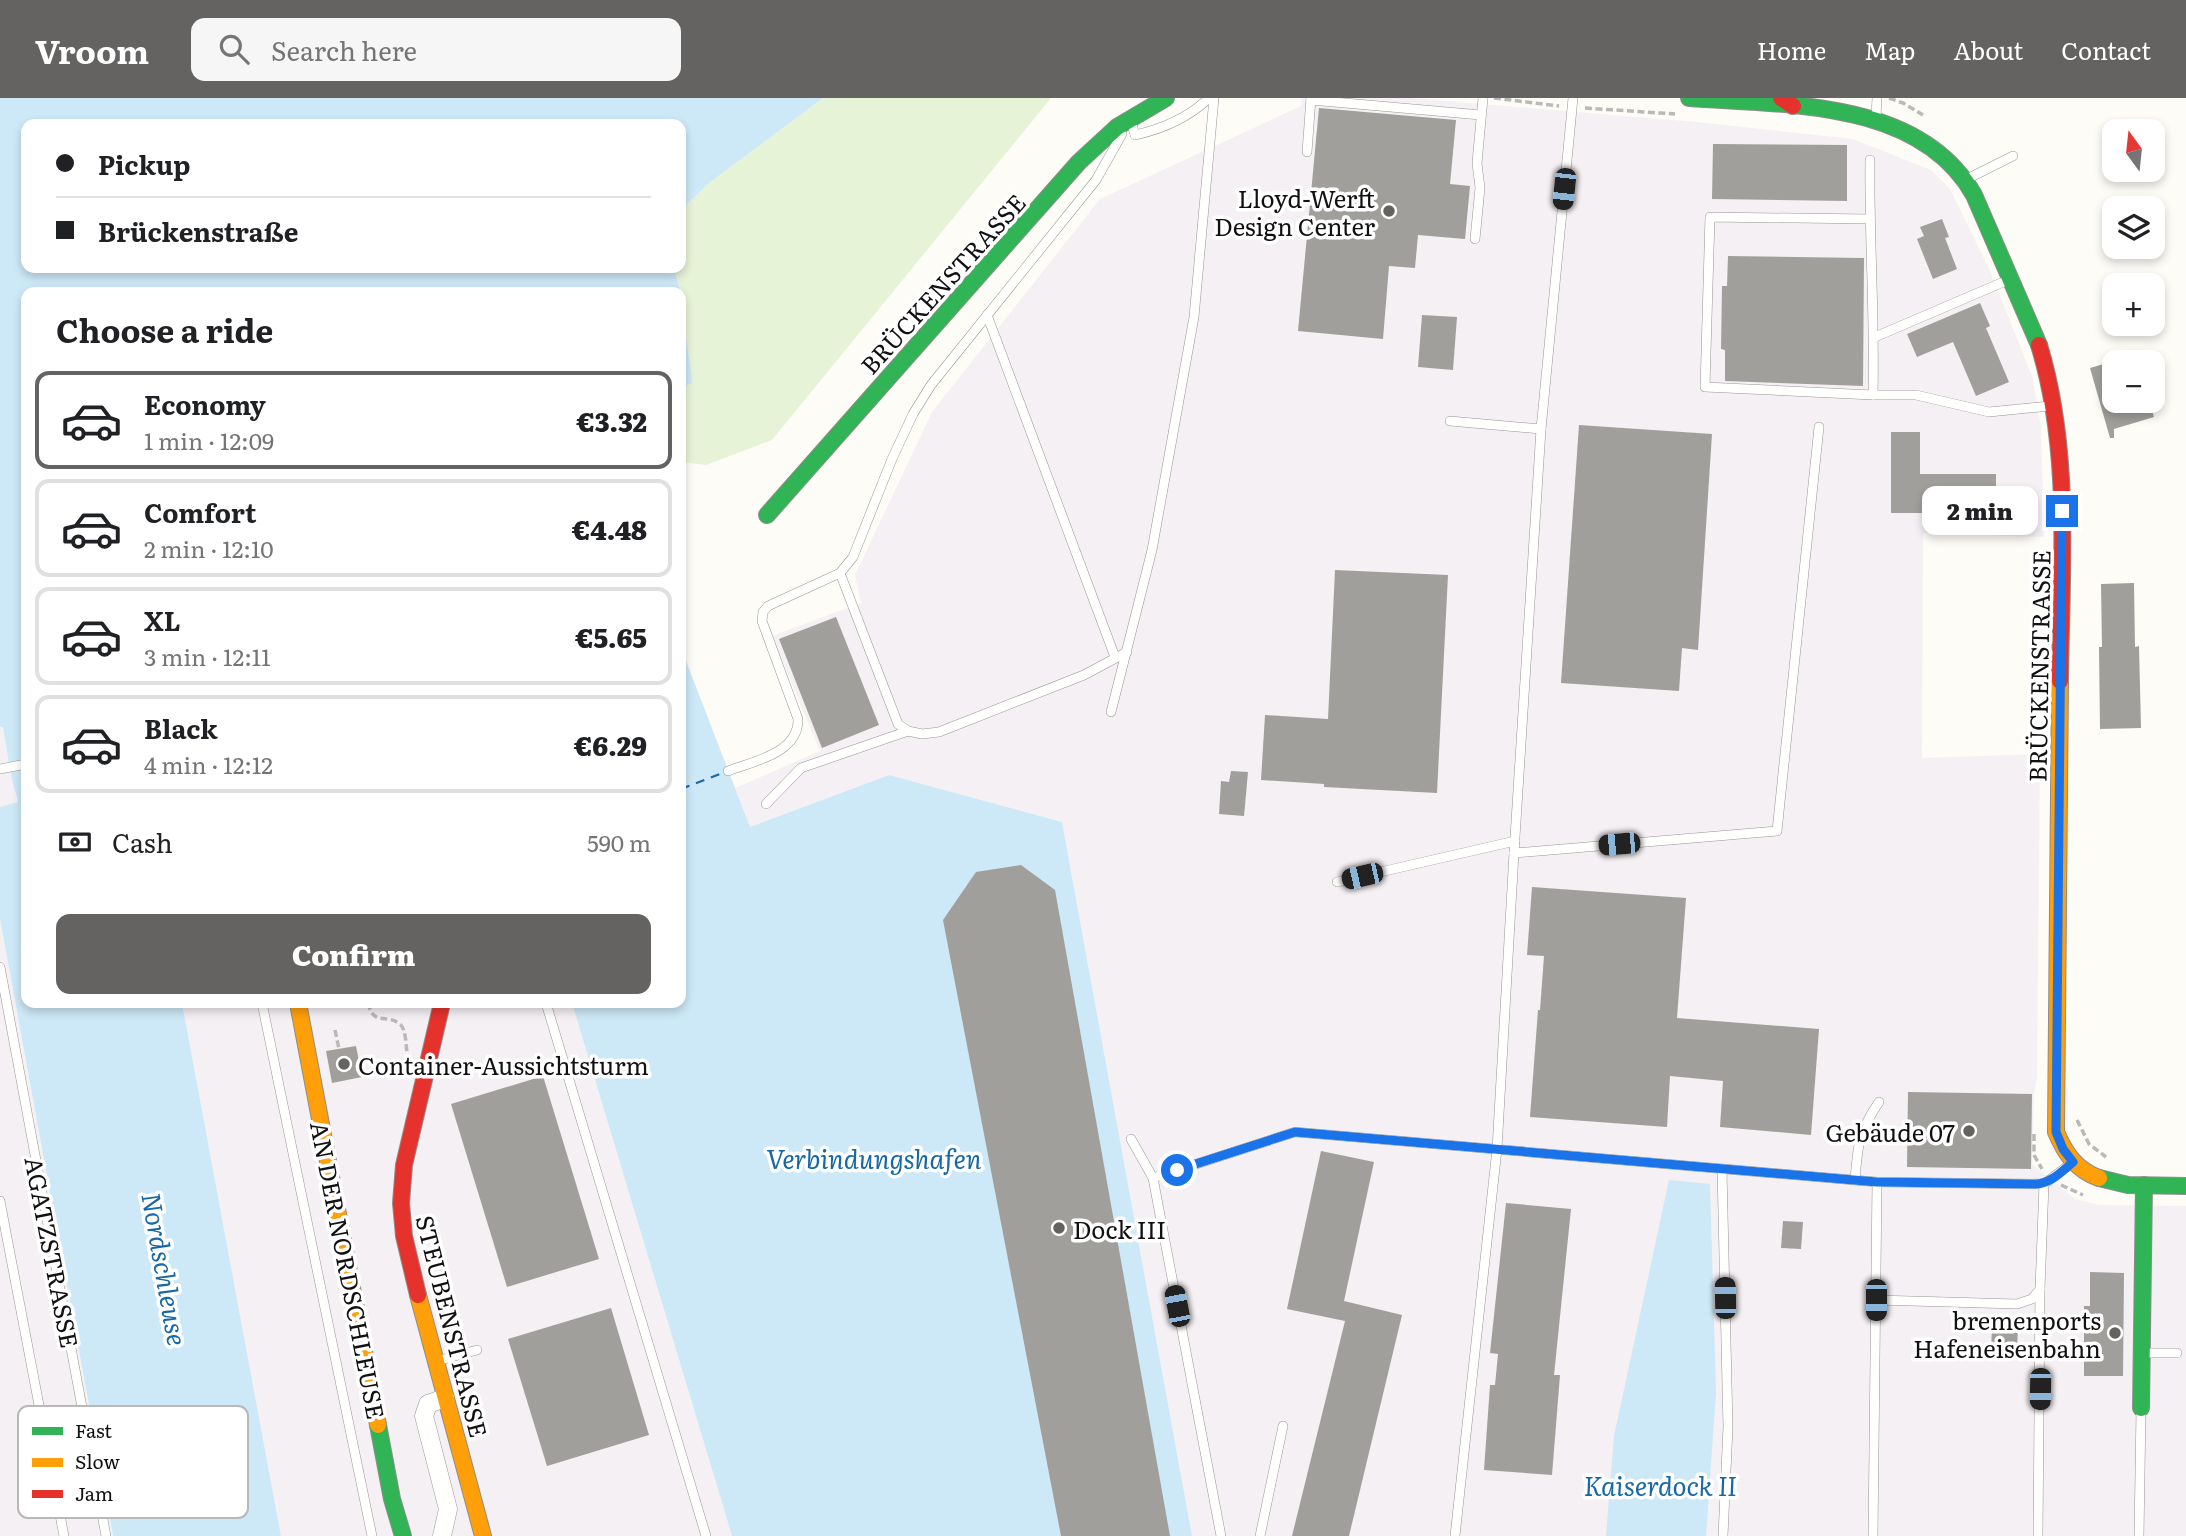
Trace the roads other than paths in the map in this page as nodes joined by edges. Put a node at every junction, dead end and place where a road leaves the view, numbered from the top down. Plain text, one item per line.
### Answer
1 (1166, 98) edge
2 (1209, 98) edge
3 (1214, 98) edge
4 (1483, 98) edge
5 (1689, 98) edge
6 (1698, 98) edge
7 (1877, 98) edge
8 (1311, 99) edge
9 (1787, 102) edge
10 (1573, 103) edge
11 (1481, 115) junction
12 (1130, 119) junction
13 (1876, 119) junction
14 (1307, 152) dead end
15 (2013, 156) dead end
16 (1870, 160) dead end
17 (1965, 180) junction
18 (1869, 219) junction
19 (1475, 239) dead end
20 (2010, 279) junction
21 (987, 315) junction
22 (1875, 337) junction
23 (1873, 395) junction
24 (2053, 406) junction
25 (1450, 421) dead end
26 (1819, 427) dead end
27 (1541, 429) junction
28 (767, 515) dead end
29 (840, 573) junction
30 (1126, 652) junction
31 (1115, 657) junction
32 (1111, 712) dead end
33 (908, 732) junction
34 (21, 765) edge
35 (1, 769) edge
36 (728, 771) dead end
37 (766, 804) dead end
38 (1515, 841) junction
39 (1514, 853) junction
40 (1337, 882) dead end
41 (0, 967) edge
42 (263, 1008) edge
43 (299, 1008) edge
44 (441, 1008) edge
45 (548, 1008) edge
46 (1879, 1102) dead end
47 (1131, 1139) dead end
48 (1497, 1149) junction
49 (2073, 1162) junction
50 (1722, 1170) junction
51 (1153, 1178) junction
52 (1855, 1180) junction
53 (1877, 1182) junction
54 (2044, 1184) junction
55 (2144, 1185) junction
56 (2186, 1185) edge
57 (0, 1201) edge
58 (2040, 1289) junction
59 (1876, 1300) junction
60 (477, 1350) dead end
61 (2142, 1353) junction
62 (2177, 1353) dead end
63 (435, 1361) junction
64 (445, 1398) junction
65 (39, 1406) edge
66 (82, 1406) edge
67 (2141, 1408) joint
68 (1283, 1426) dead end
69 (61, 1518) edge
70 (103, 1518) edge
71 (64, 1536) edge
72 (106, 1536) edge
73 (372, 1536) edge
74 (403, 1536) edge
75 (442, 1536) edge
76 (483, 1536) edge
77 (706, 1536) edge
78 (1221, 1536) edge
79 (1260, 1536) edge
80 (1455, 1536) edge
81 (1723, 1536) edge
82 (1874, 1536) edge
83 (2038, 1536) edge
84 (2139, 1536) edge

1 - 12 street, BRÜCKENSTRASSE
2 - 12 lane
3 - 30 lane
4 - 11 lane
5 - 6 street, BRÜCKENSTRASSE
6 - 9 street, BRÜCKENSTRASSE
7 - 13 lane
8 - 11 lane
8 - 14 lane
9 - 13 street, BRÜCKENSTRASSE
10 - 27 lane
11 - 19 lane
12 - 21 lane
12 - 28 street, BRÜCKENSTRASSE
13 - 17 street, BRÜCKENSTRASSE
15 - 17 lane
16 - 18 lane
17 - 20 street, BRÜCKENSTRASSE
18 - 22 lane
18 - 23 lane
20 - 22 lane
20 - 24 street, BRÜCKENSTRASSE
21 - 29 lane
21 - 31 lane
22 - 23 lane
23 - 24 lane
24 - 49 street, BRÜCKENSTRASSE
25 - 27 lane
26 - 39 lane
27 - 38 lane
29 - 33 lane
29 - 36 lane
30 - 31 lane
30 - 32 lane
31 - 33 lane
33 - 37 lane
34 - 35 lane
38 - 39 lane
38 - 40 lane
39 - 48 lane
41 - 66 lane, AGATZSTRASSE
42 - 73 lane
43 - 74 street, AN DER NORDSCHLEUSE
44 - 63 street, STEUBENSTRASSE
45 - 77 lane
46 - 52 lane
47 - 51 lane
48 - 50 lane
48 - 51 lane
48 - 80 lane
49 - 54 lane
49 - 55 street
50 - 52 lane
50 - 81 lane
51 - 78 lane
52 - 53 lane
53 - 54 lane
53 - 59 lane
54 - 58 lane
55 - 56 street
55 - 61 street
57 - 65 lane
58 - 59 lane
58 - 83 lane
59 - 82 lane
60 - 63 lane
61 - 62 lane
61 - 67 street
63 - 64 street, STEUBENSTRASSE
64 - 75 street, AN DER NORDSCHLEUSE
64 - 76 street, STEUBENSTRASSE
67 - 84 lane
68 - 79 lane
69 - 71 lane
70 - 72 lane, AGATZSTRASSE

